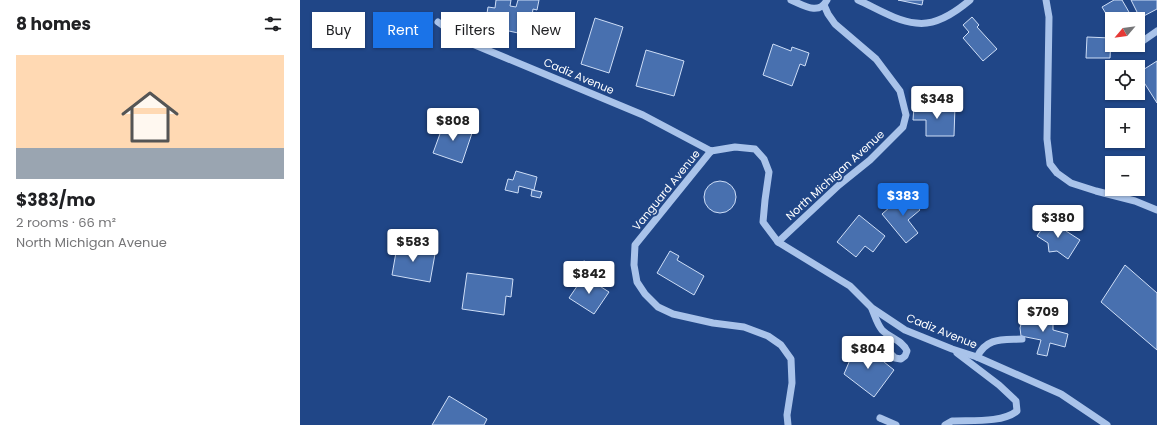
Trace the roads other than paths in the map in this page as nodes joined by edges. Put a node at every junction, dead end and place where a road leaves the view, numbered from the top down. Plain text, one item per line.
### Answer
1 (791, 0) edge
2 (858, 0) edge
3 (970, 0) edge
4 (1046, 0) edge
5 (825, 3) edge
6 (438, 22) dead end
7 (1157, 31) edge
8 (1145, 40) edge
9 (711, 151) junction
10 (1157, 210) edge
11 (778, 242) junction
12 (872, 308) junction
13 (1022, 339) dead end
14 (877, 340) dead end
15 (952, 349) junction
16 (977, 357) junction
17 (880, 418) dead end
18 (1104, 424) edge
19 (788, 425) edge
20 (896, 425) edge
21 (945, 425) edge

1 - 5 street
2 - 3 street
4 - 10 street
5 - 11 street, North Michigan Avenue
6 - 9 street, Cadiz Avenue
7 - 8 street
9 - 11 street
9 - 19 street, Vanguard Avenue
11 - 12 street, Cadiz Avenue
12 - 14 street
12 - 15 street, Cadiz Avenue
13 - 16 street
15 - 16 street, Cadiz Avenue
15 - 21 street
16 - 18 street, Cadiz Avenue
17 - 20 street

